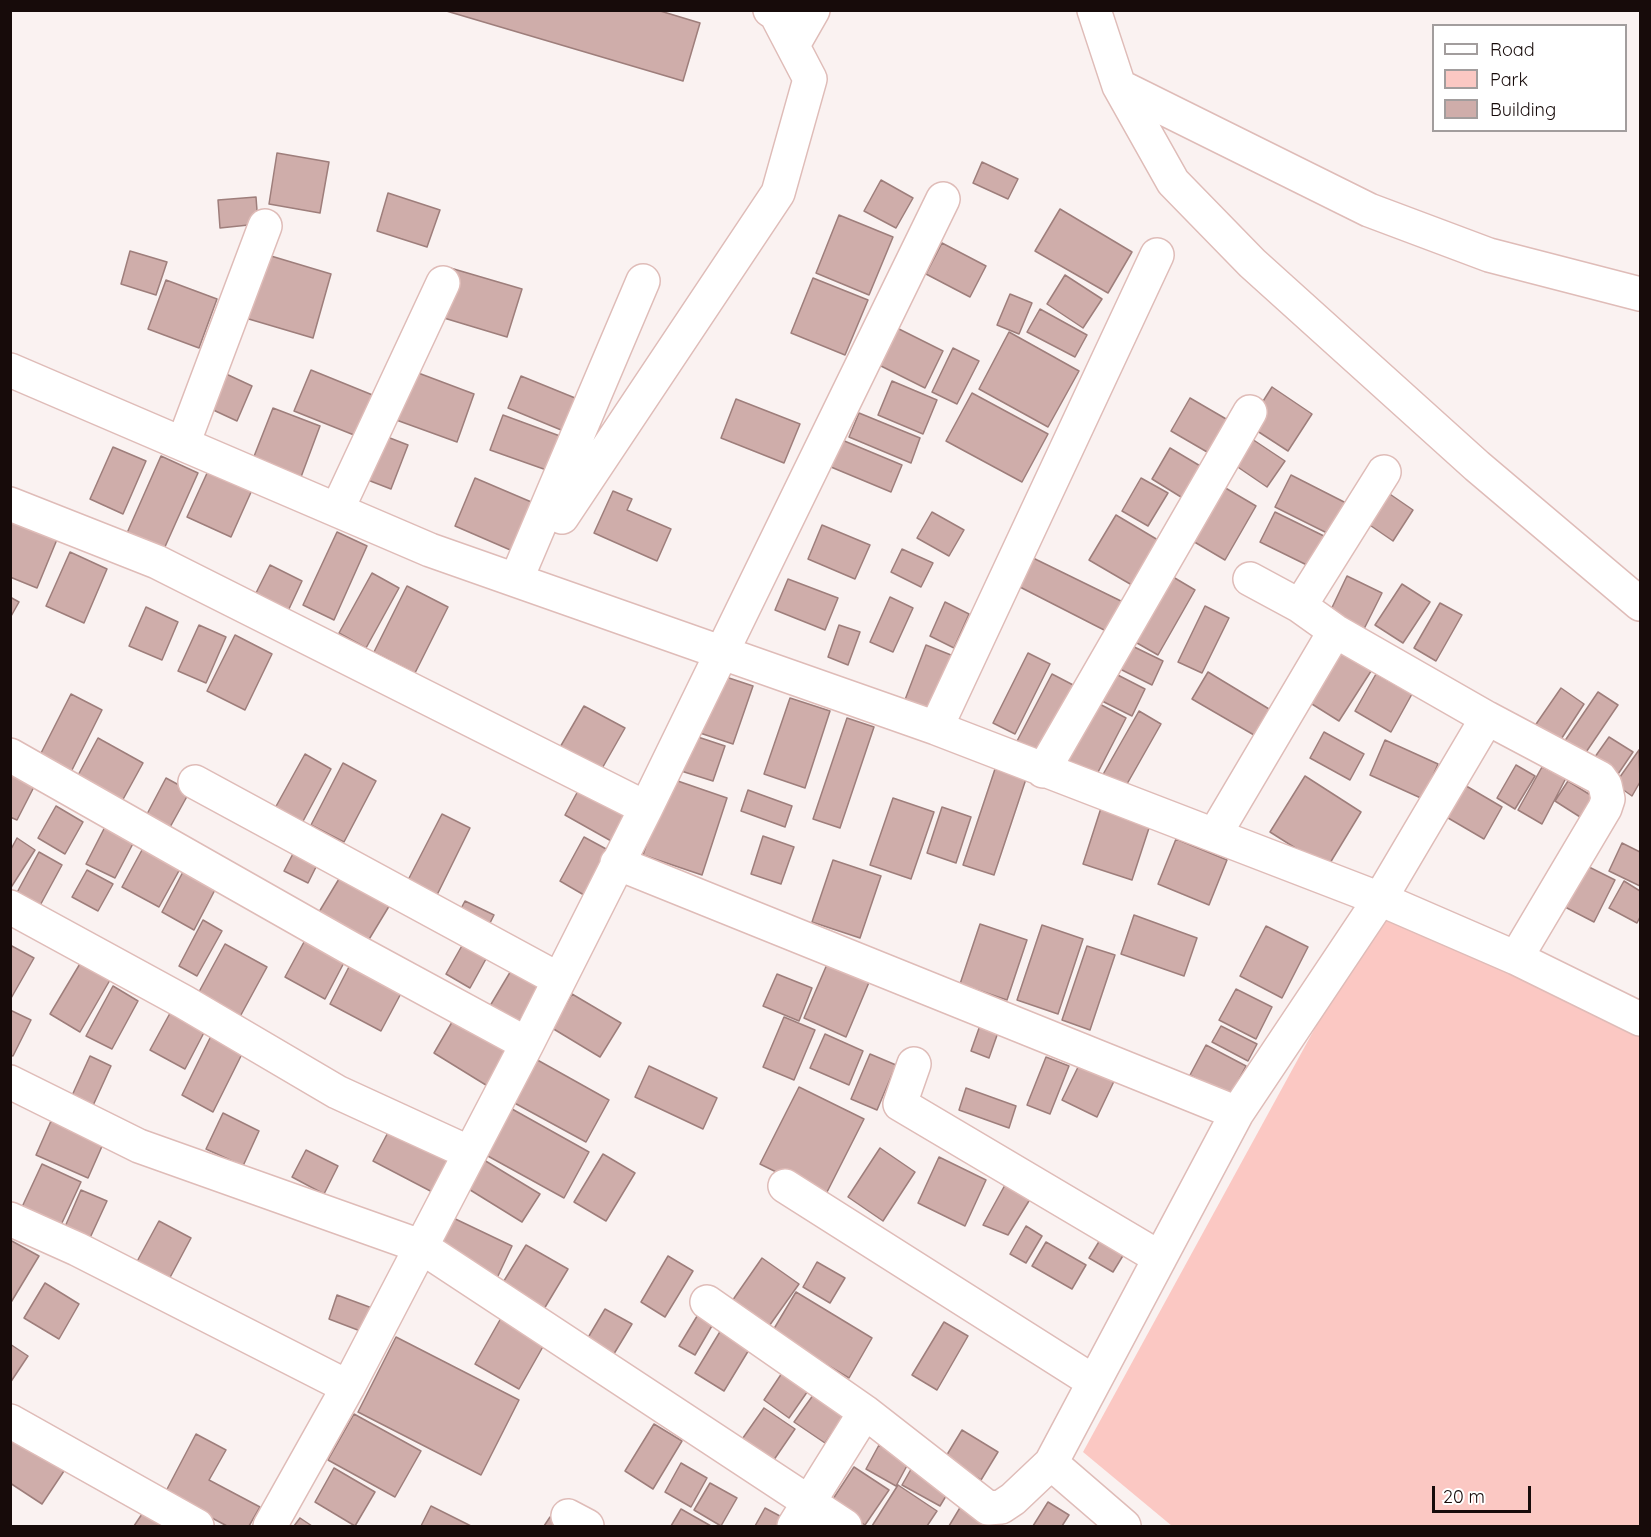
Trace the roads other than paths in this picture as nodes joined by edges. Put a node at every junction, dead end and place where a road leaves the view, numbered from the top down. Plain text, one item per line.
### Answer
1 (770, 10) edge
2 (813, 10) edge
3 (1094, 10) edge
4 (793, 45) junction
5 (1119, 86) junction
6 (944, 199) dead end
7 (265, 226) dead end
8 (1157, 255) dead end
9 (643, 281) dead end
10 (443, 283) dead end
11 (1641, 294) edge
12 (10, 370) edge
13 (1250, 412) dead end
14 (183, 444) junction
15 (1384, 472) dead end
16 (10, 504) edge
17 (337, 510) junction
18 (562, 517) dead end
19 (1250, 579) dead end
20 (516, 580) junction
21 (1641, 604) edge
22 (1300, 606) junction
23 (1335, 631) junction
24 (721, 651) junction
25 (1487, 718) junction
26 (936, 729) junction
27 (10, 755) edge
28 (1043, 771) junction
29 (195, 782) dead end
30 (646, 808) junction
31 (1215, 834) junction
32 (617, 863) junction
33 (1380, 899) junction
34 (10, 908) edge
35 (1516, 958) junction
36 (558, 979) junction
37 (1641, 1019) edge
38 (527, 1044) junction
39 (914, 1064) dead end
40 (10, 1082) edge
41 (1237, 1113) junction
42 (470, 1153) junction
43 (785, 1186) dead end
44 (10, 1219) edge
45 (420, 1246) junction
46 (1160, 1258) junction
47 (707, 1302) dead end
48 (1094, 1382) junction
49 (348, 1387) junction
50 (865, 1412) junction
51 (10, 1421) edge
52 (1051, 1463) junction
53 (800, 1515) edge
54 (198, 1527) edge
55 (270, 1527) edge
56 (845, 1527) edge
57 (1124, 1527) edge

1 - 4 street
2 - 4 street
3 - 5 street
4 - 18 street
5 - 11 street
5 - 21 street
6 - 24 street
7 - 14 street
8 - 26 street
9 - 20 street
10 - 17 street
12 - 14 street
13 - 28 street
14 - 17 street
15 - 22 street
16 - 30 street
17 - 20 street
19 - 22 street
20 - 24 street
22 - 23 street
23 - 25 street
23 - 31 street
24 - 26 street
24 - 30 street
25 - 33 street
25 - 35 street
26 - 28 street
27 - 38 street
28 - 31 street
29 - 36 street
30 - 32 street
31 - 33 street
32 - 36 street
32 - 41 street
33 - 35 street
33 - 41 street
34 - 42 street
35 - 37 street
36 - 38 street
38 - 42 street
39 - 46 street
40 - 45 street
41 - 46 street
42 - 45 street
43 - 48 street
44 - 49 street
45 - 49 street
45 - 53 street
46 - 48 street
47 - 50 street
48 - 52 street
49 - 55 street
50 - 52 street
50 - 53 street
51 - 54 street
52 - 57 street
53 - 56 street

